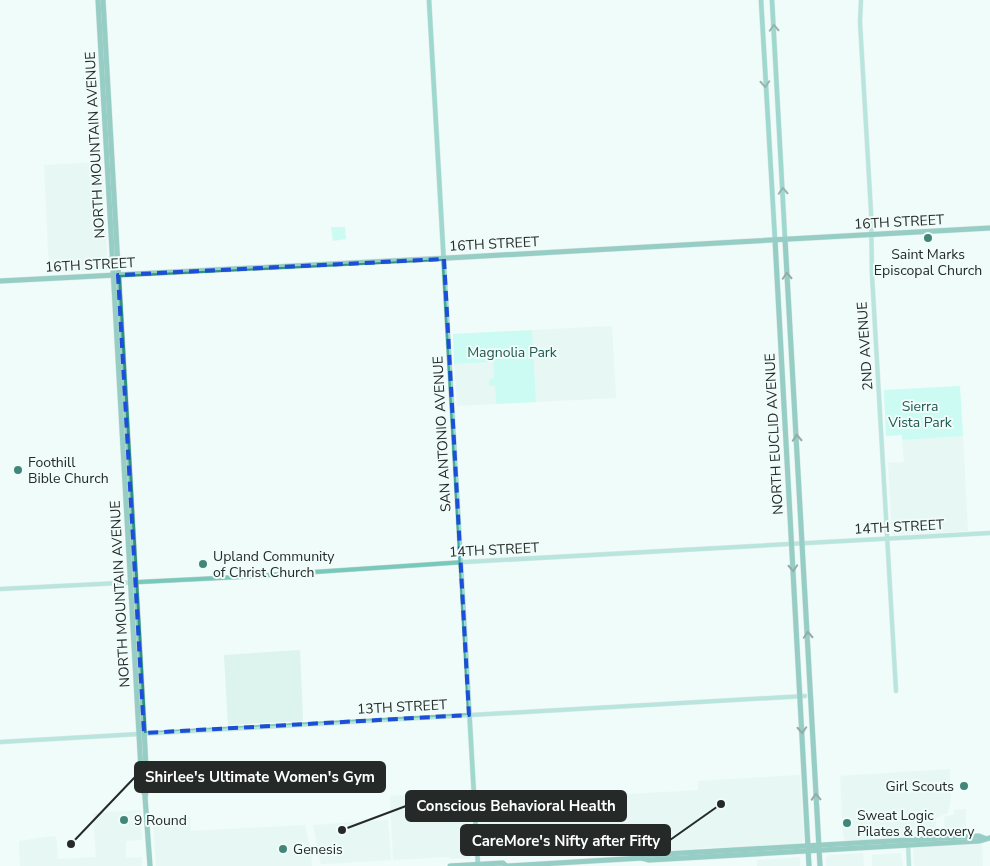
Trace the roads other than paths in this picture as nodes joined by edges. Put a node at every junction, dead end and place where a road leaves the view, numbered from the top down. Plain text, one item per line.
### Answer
1 (98, 0) edge
2 (103, 0) edge
3 (429, 0) edge
4 (761, 0) edge
5 (772, 0) edge
6 (861, 0) edge
7 (773, 11) junction
8 (761, 12) junction
9 (770, 160) junction
10 (781, 160) junction
11 (111, 196) junction
12 (990, 228) edge
13 (871, 235) junction
14 (786, 239) junction
15 (775, 240) junction
16 (444, 259) junction
17 (116, 275) junction
18 (0, 281) edge
19 (779, 316) junction
20 (790, 316) junction
21 (787, 468) junction
22 (798, 468) junction
23 (990, 533) edge
24 (888, 539) junction
25 (792, 544) junction
26 (803, 544) junction
27 (460, 563) junction
28 (133, 582) junction
29 (0, 589) edge
30 (896, 691) dead end
31 (802, 696) junction
32 (469, 714) junction
33 (142, 734) junction
34 (0, 742) edge
35 (814, 745) junction
36 (802, 746) junction
37 (807, 814) junction
38 (817, 814) junction
39 (987, 838) edge
40 (908, 843) junction
41 (742, 849) junction
42 (808, 849) junction
43 (819, 849) junction
44 (716, 856) junction
45 (642, 858) junction
46 (478, 865) edge
47 (150, 866) edge
48 (450, 866) edge
49 (506, 866) edge
50 (809, 866) edge
51 (820, 866) edge
52 (909, 866) edge

1 - 11 main road, NORTH MOUNTAIN AVENUE
2 - 11 main road, NORTH MOUNTAIN AVENUE
3 - 16 main road, SAN ANTONIO AVENUE
4 - 8 main road, NORTH EUCLID AVENUE
5 - 7 main road, NORTH EUCLID AVENUE
6 - 13 street, 2ND AVENUE
7 - 8 main road
10 -> 7 main road, NORTH EUCLID AVENUE
8 -> 9 main road, NORTH EUCLID AVENUE
9 - 10 main road
9 - 15 main road, NORTH EUCLID AVENUE
14 -> 10 main road, NORTH EUCLID AVENUE
11 - 17 main road, NORTH MOUNTAIN AVENUE
12 - 13 main road, 16TH STREET
13 - 14 main road, 16TH STREET
13 - 24 street, 2ND AVENUE
14 - 15 main road, 16TH STREET
20 -> 14 main road, NORTH EUCLID AVENUE
15 - 16 main road, 16TH STREET
15 - 19 main road, NORTH EUCLID AVENUE
16 - 17 main road, 16TH STREET
16 - 27 main road, SAN ANTONIO AVENUE
17 - 18 main road, 16TH STREET
17 - 28 main road, NORTH MOUNTAIN AVENUE
19 - 20 main road
19 - 21 main road, NORTH EUCLID AVENUE
22 -> 20 main road, NORTH EUCLID AVENUE
21 - 22 main road
21 - 25 main road, NORTH EUCLID AVENUE
22 - 26 main road, NORTH EUCLID AVENUE
23 - 24 street, 14TH STREET
24 - 26 street, 14TH STREET
24 - 30 street, 2ND AVENUE
25 - 26 street, 14TH STREET
25 - 27 street, 14TH STREET
25 -> 31 main road, NORTH EUCLID AVENUE
35 -> 26 main road, NORTH EUCLID AVENUE
27 - 28 street, 14TH STREET
27 - 32 main road, SAN ANTONIO AVENUE
28 - 29 street, 14TH STREET
28 - 33 main road, NORTH MOUNTAIN AVENUE
31 - 32 street, 13TH STREET
31 -> 36 main road, NORTH EUCLID AVENUE
32 - 33 street, 13TH STREET
32 - 46 main road, SAN ANTONIO AVENUE
33 - 34 street, 13TH STREET
33 - 47 main road, NORTH MOUNTAIN AVENUE
35 - 36 main road
38 -> 35 main road, NORTH EUCLID AVENUE
36 - 37 main road, NORTH EUCLID AVENUE
37 - 38 main road
37 - 42 main road, NORTH EUCLID AVENUE
38 - 43 main road, NORTH EUCLID AVENUE
39 - 40 main road
40 - 43 main road
40 - 52 street
41 - 42 main road
41 - 44 main road
41 - 45 main road
42 - 43 main road
42 - 44 main road
42 - 50 main road, NORTH EUCLID AVENUE
43 - 51 main road, NORTH EUCLID AVENUE
44 - 45 main road
45 - 49 main road
46 - 48 main road
46 - 49 main road

